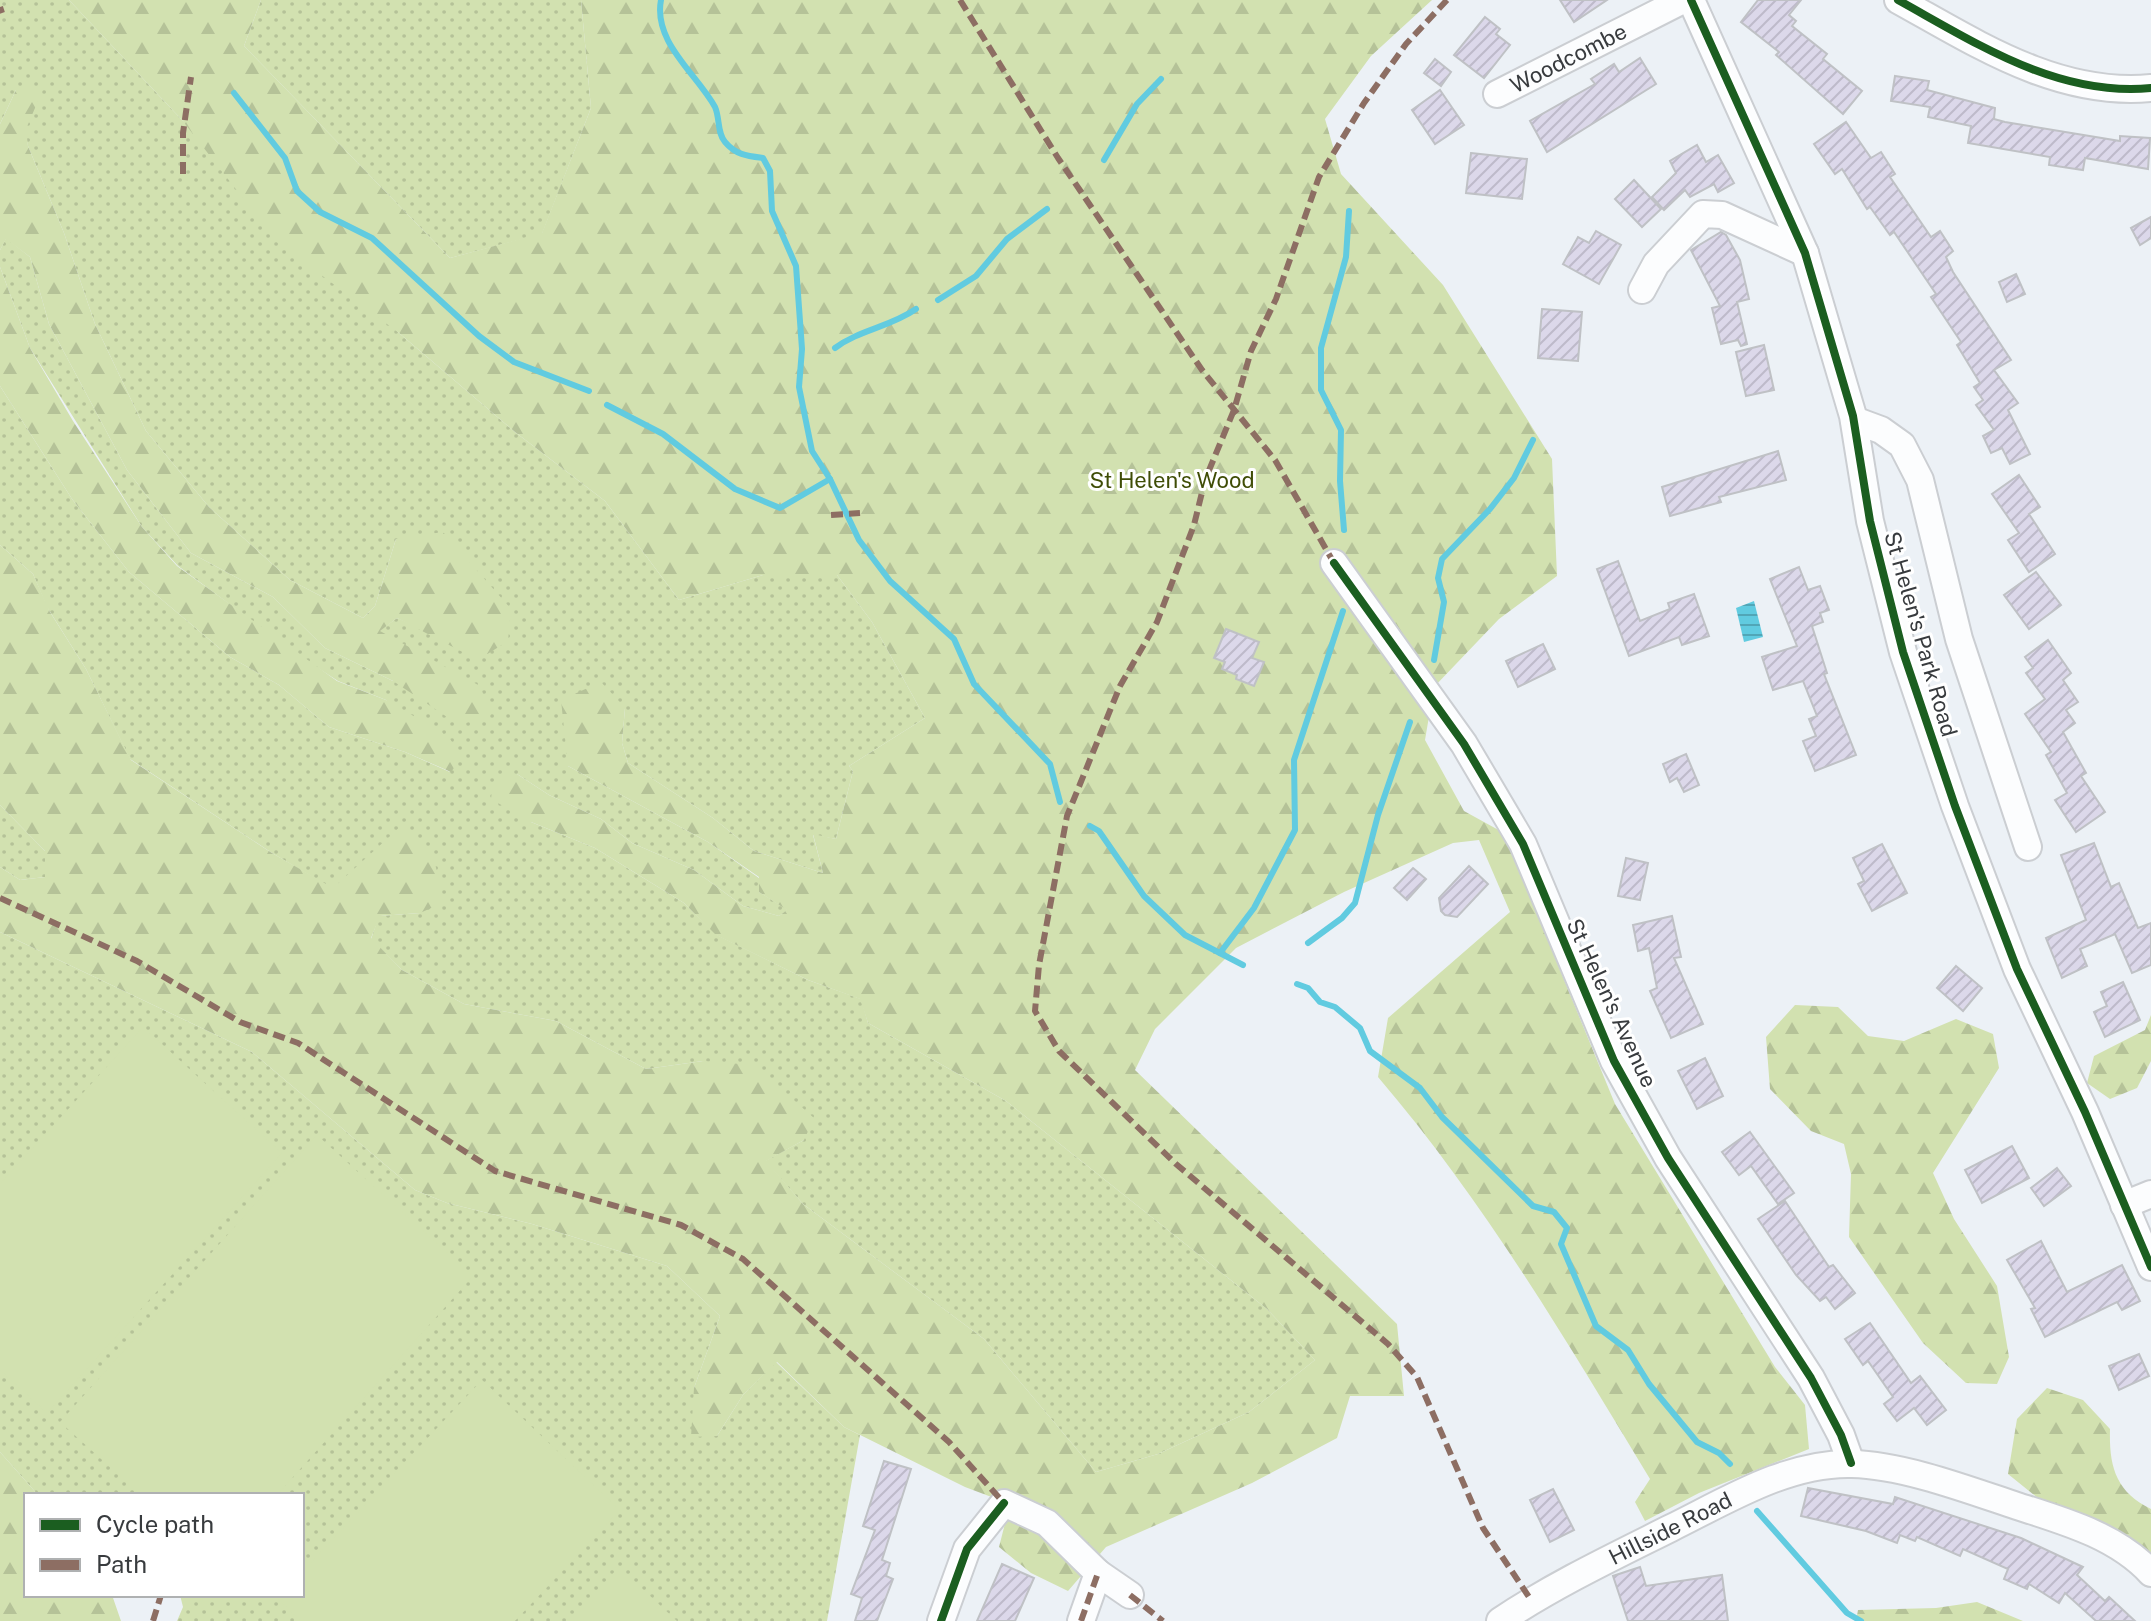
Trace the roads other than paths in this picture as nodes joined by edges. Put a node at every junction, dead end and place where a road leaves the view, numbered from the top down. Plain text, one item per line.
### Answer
1 (1683, 0) edge
2 (1691, 0) edge
3 (1898, 0) edge
4 (2151, 88) edge
5 (1497, 94) dead end
6 (1805, 253) junction
7 (1642, 290) dead end
8 (1854, 420) junction
9 (1334, 563) dead end
10 (2028, 847) dead end
11 (2151, 1194) edge
12 (2124, 1205) junction
13 (2151, 1267) edge
14 (1851, 1463) junction
15 (1098, 1573) junction
16 (2151, 1573) edge
17 (1130, 1595) dead end
18 (941, 1621) edge
19 (1081, 1621) edge
20 (1500, 1621) edge

1 - 5 street, Woodcombe
2 - 6 street, St Helen's Park Road
3 - 4 street
6 - 7 street
6 - 8 street, St Helen's Park Road
8 - 10 street
8 - 12 street, St Helen's Park Road
9 - 14 street, St Helen's Avenue
11 - 12 street
12 - 13 street, St Helen's Park Road
14 - 16 street
14 - 20 street, Hillside Road
15 - 17 street
15 - 18 street
15 - 19 street

